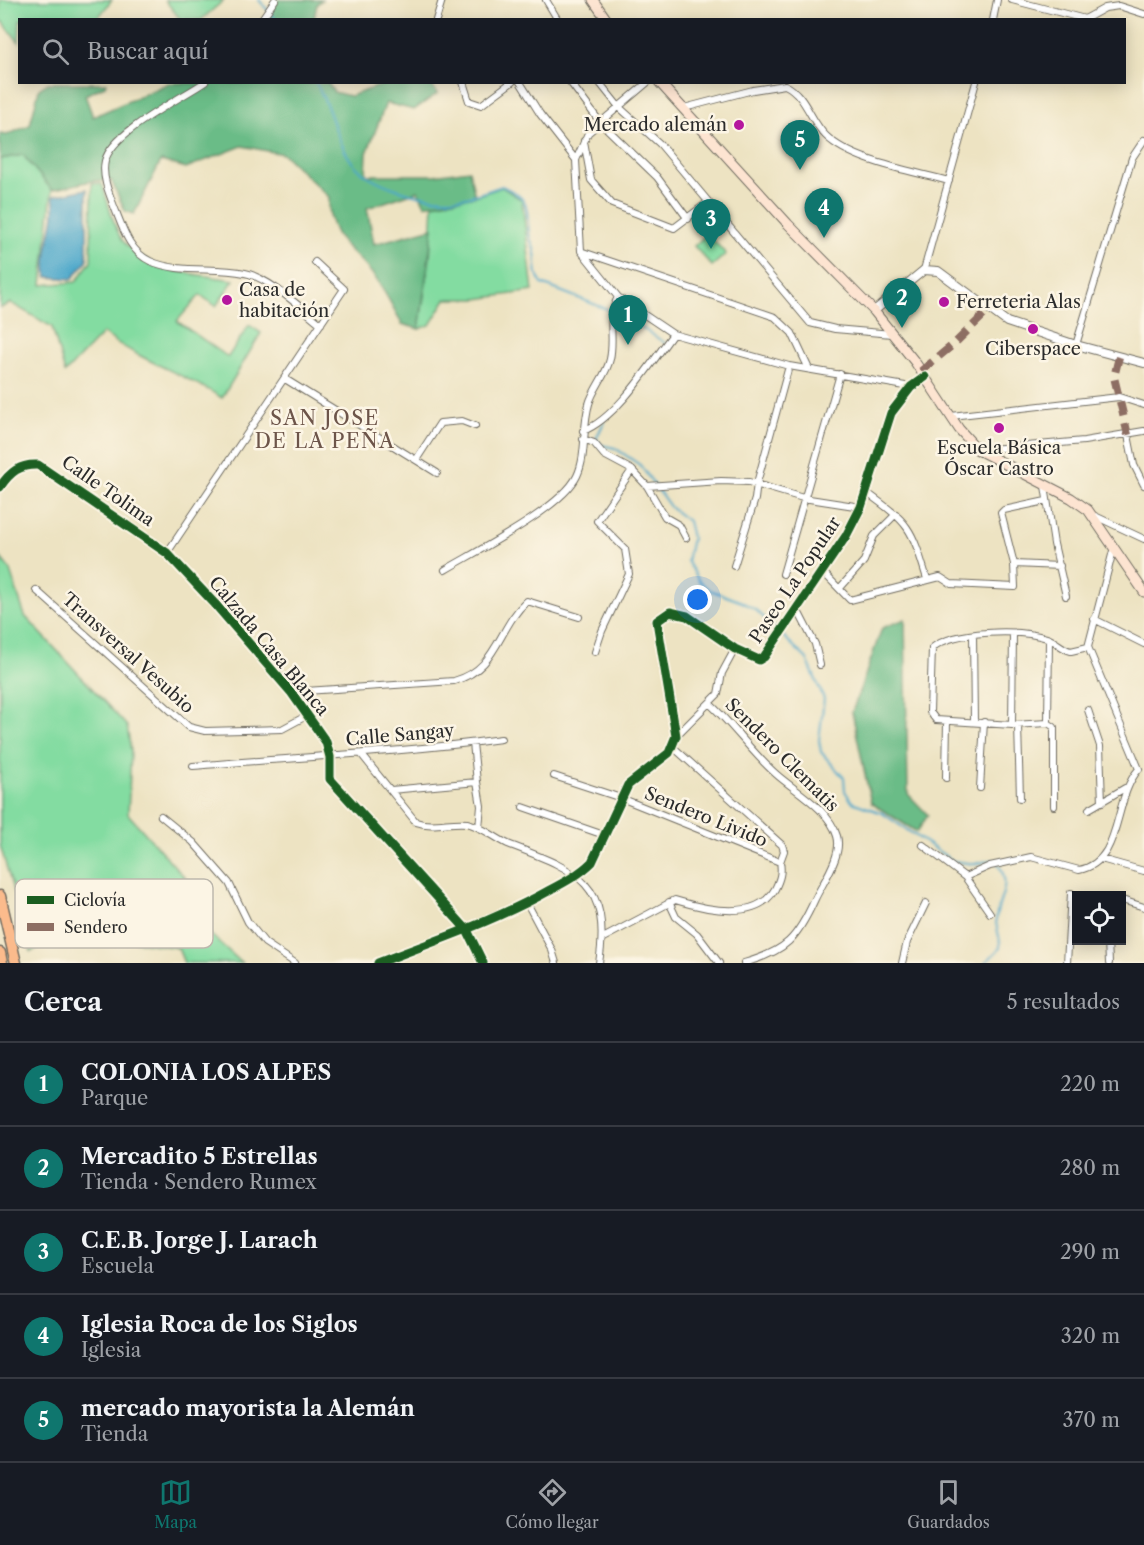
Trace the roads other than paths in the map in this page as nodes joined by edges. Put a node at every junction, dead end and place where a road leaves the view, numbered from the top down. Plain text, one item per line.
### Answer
1 (442, 0) edge
2 (546, 0) edge
3 (593, 0) edge
4 (998, 0) edge
5 (1012, 0) edge
6 (273, 3) edge
7 (1144, 14) edge
8 (263, 17) edge
9 (437, 18) edge
10 (557, 18) edge
11 (606, 18) edge
12 (994, 18) edge
13 (1077, 18) edge
14 (1087, 18) edge
15 (201, 84) edge
16 (464, 84) edge
17 (509, 84) edge
18 (521, 84) edge
19 (572, 84) edge
20 (601, 84) edge
21 (646, 84) edge
22 (661, 84) edge
23 (975, 84) edge
24 (620, 107) junction
25 (684, 108) junction
26 (600, 122) junction
27 (584, 140) junction
28 (1144, 140) edge
29 (576, 160) junction
30 (949, 181) junction
31 (707, 203) junction
32 (688, 219) junction
33 (580, 251) junction
34 (315, 262) dead end
35 (924, 270) junction
36 (618, 298) junction
37 (874, 311) junction
38 (321, 324) junction
39 (673, 334) junction
40 (893, 334) junction
41 (1076, 345) junction
42 (1144, 363) edge
43 (789, 366) junction
44 (809, 369) junction
45 (840, 374) junction
46 (926, 377) junction
47 (285, 379) junction
48 (911, 387) junction
49 (1144, 405) edge
50 (951, 416) junction
51 (475, 426) dead end
52 (1144, 431) edge
53 (583, 435) junction
54 (1128, 435) junction
55 (978, 450) junction
56 (416, 460) junction
57 (632, 470) junction
58 (437, 473) dead end
59 (757, 483) junction
60 (1144, 485) edge
61 (647, 486) junction
62 (1045, 486) junction
63 (0, 487) edge
64 (866, 492) junction
65 (803, 498) junction
66 (1046, 501) junction
67 (861, 507) junction
68 (896, 514) junction
69 (1093, 515) junction
70 (686, 538) dead end
71 (1144, 539) edge
72 (1114, 547) junction
73 (167, 553) junction
74 (1014, 564) junction
75 (734, 566) dead end
76 (1060, 566) junction
77 (445, 570) dead end
78 (822, 571) junction
79 (783, 574) dead end
80 (927, 579) junction
81 (840, 588) junction
82 (36, 590) dead end
83 (1144, 592) edge
84 (1066, 596) dead end
85 (797, 609) junction
86 (579, 617) dead end
87 (1094, 619) junction
88 (1013, 633) junction
89 (973, 635) junction
90 (1049, 639) junction
91 (1144, 644) edge
92 (1088, 648) junction
93 (735, 649) junction
94 (596, 652) dead end
95 (820, 665) dead end
96 (291, 692) junction
97 (710, 704) junction
98 (1088, 710) dead end
99 (308, 715) junction
100 (947, 721) junction
101 (974, 722) junction
102 (984, 722) junction
103 (1048, 723) junction
104 (1015, 725) junction
105 (676, 736) junction
106 (501, 739) dead end
107 (473, 743) junction
108 (672, 746) junction
109 (362, 755) junction
110 (330, 757) junction
111 (193, 766) dead end
112 (1141, 770) edge
113 (554, 776) dead end
114 (946, 778) dead end
115 (477, 782) junction
116 (980, 788) dead end
117 (1126, 788) junction
118 (392, 790) junction
119 (621, 798) junction
120 (1020, 798) dead end
121 (1102, 802) junction
122 (1054, 806) dead end
123 (523, 807) dead end
124 (1089, 809) dead end
125 (161, 816) dead end
126 (479, 828) junction
127 (604, 835) junction
128 (923, 845) dead end
129 (1101, 859) junction
130 (780, 862) junction
131 (1144, 871) edge
132 (576, 875) junction
133 (965, 877) junction
134 (1071, 893) dead end
135 (0, 896) edge
136 (1126, 901) edge
137 (527, 903) junction
138 (669, 903) junction
139 (926, 903) dead end
140 (1144, 907) edge
141 (990, 913) dead end
142 (467, 930) junction
143 (603, 938) junction
144 (1108, 945) edge
145 (0, 952) edge
146 (2, 963) edge
147 (16, 963) edge
148 (295, 963) edge
149 (378, 963) edge
150 (483, 963) edge
151 (556, 963) edge
152 (598, 963) edge
153 (719, 963) edge
154 (744, 963) edge
155 (902, 963) edge
156 (1067, 963) edge
157 (1109, 963) edge

1 - 9 street
2 - 10 street
3 - 11 main road
4 - 12 street
5 - 13 street
6 - 8 street
7 - 14 street
15 - 38 street
16 - 17 street
18 - 29 street
19 - 26 street
20 - 24 street
21 - 24 street
22 - 25 main road
23 - 30 street
24 - 26 street
24 - 31 street
25 - 30 street
25 - 37 main road
26 - 27 street
26 - 32 street
27 - 29 street
27 - 32 street
28 - 41 street
29 - 33 street
30 - 35 street
31 - 32 street
31 - 40 street
33 - 36 street
33 - 44 street
34 - 38 street
35 - 37 street
35 - 41 street
36 - 39 street
36 - 53 street
37 - 40 main road
38 - 47 street
39 - 43 street
39 - 53 street
40 - 46 main road
41 - 42 street
43 - 44 street
43 - 59 street
44 - 45 street
45 - 48 street
45 - 65 street
46 - 48 street, Paseo La Popular
46 - 50 main road
47 - 56 street
47 - 73 street
48 - 64 street, Paseo La Popular
49 - 50 street
50 - 55 main road
51 - 56 street
52 - 54 street
53 - 57 street
53 - 77 street
54 - 55 street
54 - 60 street
55 - 62 main road
56 - 58 street
57 - 61 street
57 - 94 street
59 - 61 street
59 - 65 street
59 - 75 street
61 - 70 street
62 - 66 street
62 - 69 main road
63 - 73 street, Calle Tolima
64 - 67 street, Paseo La Popular
64 - 68 street
65 - 67 street
65 - 79 street
66 - 74 street
66 - 76 street
67 - 78 street, Paseo La Popular
68 - 80 street
68 - 81 street
69 - 71 street
69 - 72 main road
72 - 83 main road
72 - 87 street
73 - 96 street, Calzada Casa Blanca
74 - 76 street
74 - 80 street
76 - 84 street
78 - 81 street
78 - 85 street, Paseo La Popular
80 - 81 street
82 - 99 street, Transversal Vesubio
85 - 93 street, Paseo La Popular
85 - 95 street
86 - 96 street
87 - 91 street
87 - 92 street
88 - 89 street
88 - 90 street
88 - 104 street
89 - 100 street
89 - 101 street
90 - 92 street
90 - 103 street
92 - 112 street
93 - 97 street
93 - 105 street, Paseo La Popular
96 - 99 street, Calzada Casa Blanca
97 - 105 street
97 - 154 street, Sendero Clematis
98 - 121 street
99 - 110 street, Calzada Casa Blanca
100 - 101 street
100 - 114 street
101 - 102 street
102 - 104 street
102 - 116 street
103 - 104 street
103 - 122 street
104 - 120 street
105 - 108 street
106 - 107 street, Calle Sangay
107 - 109 street, Calle Sangay
107 - 115 street
108 - 119 street
108 - 130 street
109 - 110 street, Calle Sangay
109 - 118 street
110 - 111 street, Calle Sangay
110 - 142 street, Calzada Casa Blanca
112 - 117 street
113 - 119 street, Sendero Livido
115 - 118 street
115 - 126 street
117 - 121 street
117 - 129 street
118 - 126 street
119 - 127 street
119 - 130 street, Sendero Livido
121 - 124 street
123 - 127 street
125 - 148 street
126 - 132 street
127 - 132 street
128 - 133 street
129 - 131 street
129 - 133 street
130 - 138 street
132 - 137 street
132 - 143 street
133 - 141 street
134 - 156 street
135 - 147 main road
136 - 140 street
137 - 142 street
137 - 151 street
138 - 143 street
138 - 153 street
139 - 155 street
142 - 149 street
142 - 150 street, Calzada Casa Blanca
143 - 152 street
144 - 157 street
145 - 146 main road

